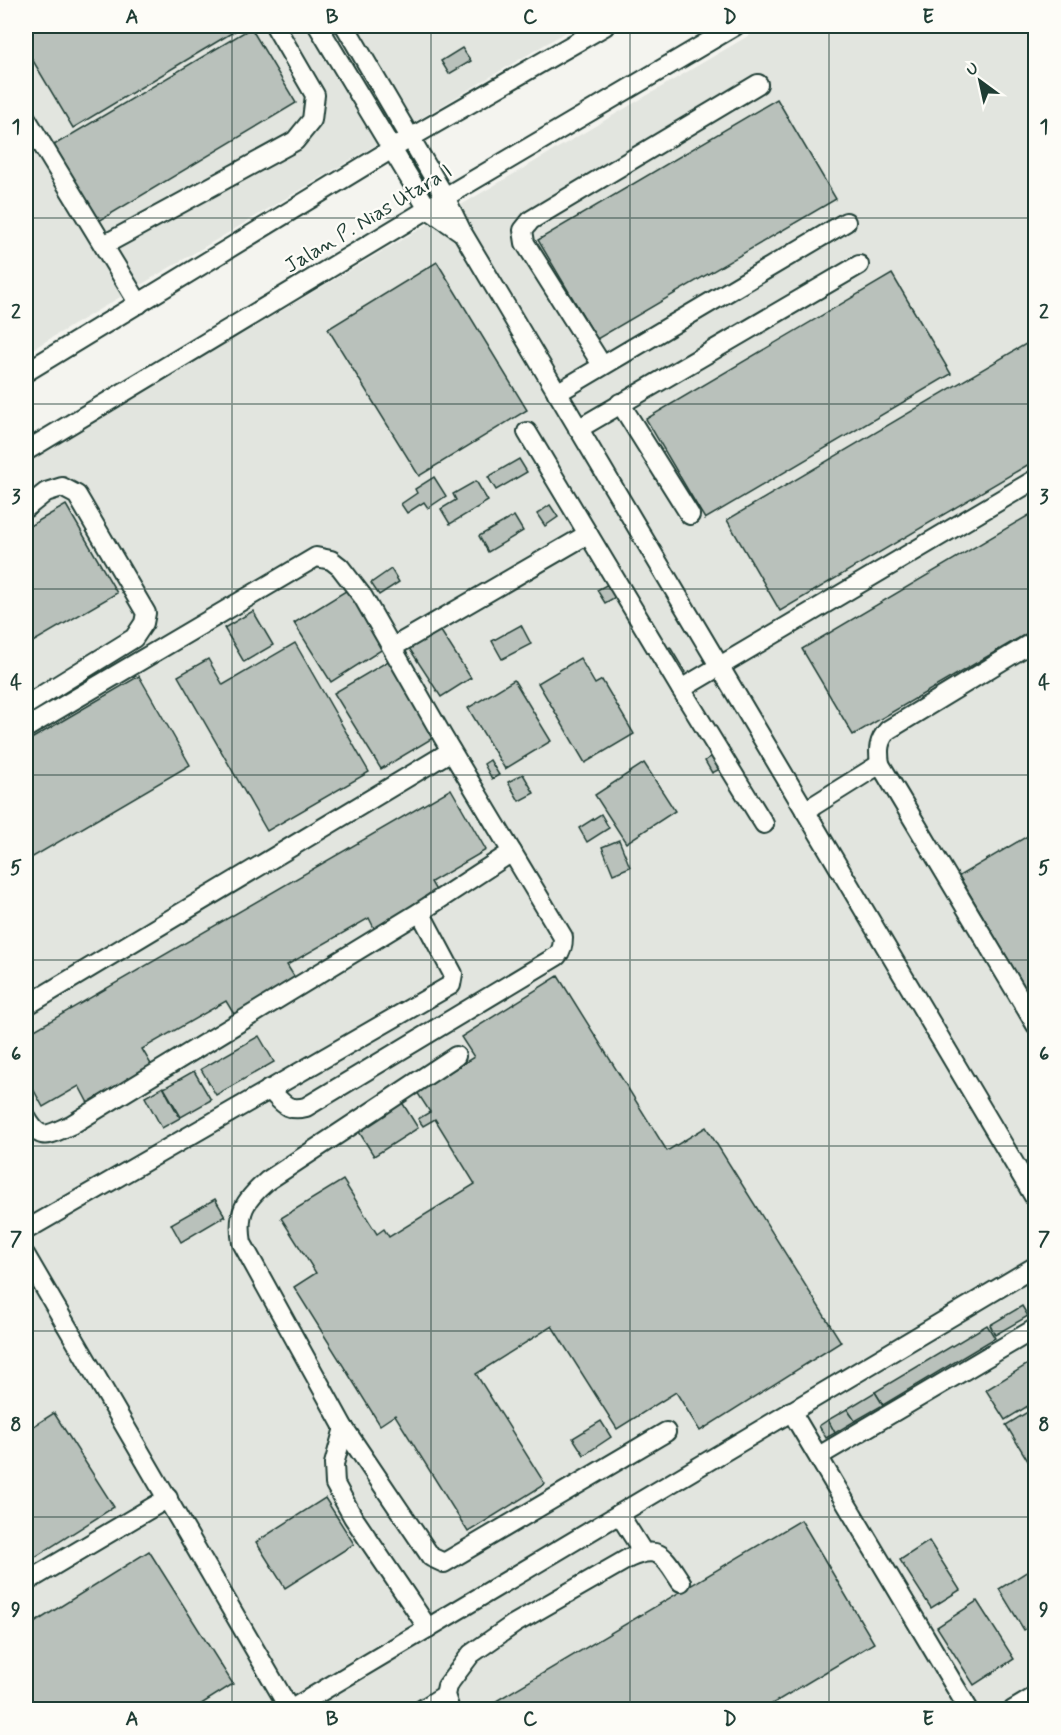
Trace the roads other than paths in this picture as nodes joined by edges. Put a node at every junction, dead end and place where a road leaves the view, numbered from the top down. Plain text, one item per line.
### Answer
1 (275, 26) edge
2 (318, 26) edge
3 (345, 26) edge
4 (605, 26) edge
5 (735, 26) edge
6 (758, 84) dead end
7 (26, 118) edge
8 (410, 138) junction
9 (392, 150) junction
10 (445, 197) junction
11 (428, 209) junction
12 (846, 222) dead end
13 (462, 232) junction
14 (104, 246) junction
15 (860, 264) dead end
16 (140, 304) junction
17 (602, 365) junction
18 (26, 372) edge
19 (557, 393) junction
20 (621, 403) junction
21 (578, 429) junction
22 (526, 432) dead end
23 (26, 451) edge
24 (1035, 479) edge
25 (26, 508) edge
26 (690, 515) dead end
27 (588, 534) junction
28 (1035, 640) edge
29 (393, 647) junction
30 (720, 668) junction
31 (681, 689) junction
32 (26, 705) edge
33 (26, 728) edge
34 (451, 751) junction
35 (880, 764) junction
36 (805, 811) junction
37 (764, 824) dead end
38 (512, 852) junction
39 (420, 912) junction
40 (26, 1006) edge
41 (1035, 1025) edge
42 (456, 1056) dead end
43 (269, 1089) junction
44 (26, 1117) edge
45 (1035, 1200) edge
46 (26, 1230) edge
47 (26, 1256) edge
48 (1035, 1266) edge
49 (1035, 1328) edge
50 (791, 1411) junction
51 (344, 1428) junction
52 (666, 1432) dead end
53 (819, 1456) junction
54 (168, 1498) junction
55 (619, 1514) junction
56 (643, 1552) junction
57 (26, 1582) edge
58 (681, 1582) dead end
59 (428, 1628) junction
60 (1035, 1696) edge
61 (447, 1702) edge
62 (290, 1710) edge
63 (421, 1710) edge
64 (969, 1710) edge
65 (1013, 1710) edge

1 - 14 street
2 - 9 street
3 - 8 street
4 - 8 street
5 - 10 street, Jalan P. Nias Utara I
6 - 17 street
7 - 14 street
8 - 9 street
8 - 10 street
9 - 11 street
9 - 16 street
10 - 11 street, Jalan P. Nias Utara I
10 - 13 street
11 - 13 street
11 - 23 street, Jalan P. Nias Utara I
12 - 17 street
13 - 19 street
14 - 16 street
15 - 20 street
16 - 18 street
17 - 19 street
19 - 21 street
20 - 21 street
20 - 26 street
21 - 30 street
22 - 27 street
24 - 30 street
25 - 32 street
27 - 29 street
27 - 31 street
28 - 35 street
29 - 33 street
29 - 34 street
30 - 31 street
30 - 36 street
31 - 37 street
34 - 38 street
34 - 40 street
35 - 36 street
35 - 41 street
36 - 45 street
38 - 39 street
38 - 43 street
39 - 43 street
39 - 44 street
42 - 51 street
43 - 46 street
47 - 54 street
48 - 50 street
49 - 53 street
50 - 53 street
50 - 55 street
51 - 52 street
51 - 59 street
53 - 64 street
54 - 57 street
54 - 62 street
55 - 56 street
55 - 59 street
56 - 58 street
56 - 61 street
59 - 62 street
60 - 65 street
61 - 63 street

